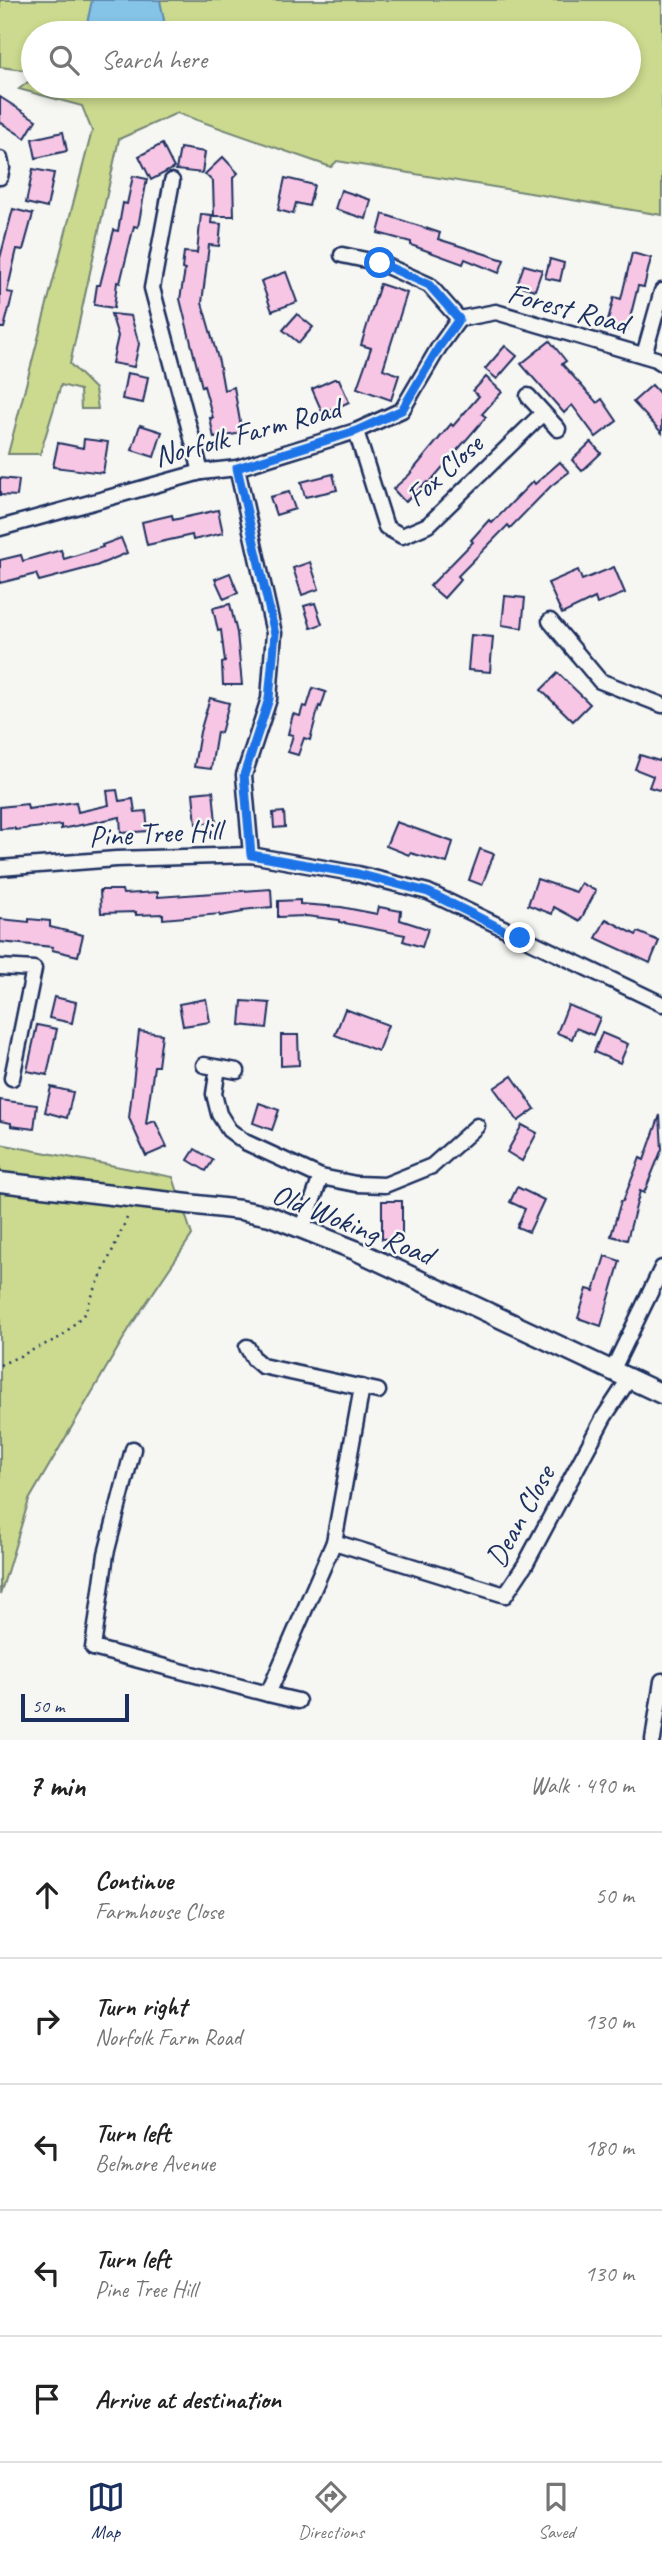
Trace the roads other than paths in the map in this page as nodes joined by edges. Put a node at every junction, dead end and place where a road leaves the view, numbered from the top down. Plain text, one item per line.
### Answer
1 (0, 159) edge
2 (0, 177) edge
3 (172, 181) dead end
4 (342, 255) dead end
5 (662, 291) edge
6 (459, 319) junction
7 (644, 355) junction
8 (662, 363) edge
9 (528, 396) dead end
10 (543, 413) junction
11 (558, 429) dead end
12 (356, 431) junction
13 (237, 468) junction
14 (201, 472) junction
15 (0, 528) edge
16 (550, 621) dead end
17 (662, 705) edge
18 (251, 855) junction
19 (0, 868) edge
20 (0, 967) edge
21 (662, 1004) edge
22 (237, 1071) dead end
23 (12, 1078) dead end
24 (477, 1126) dead end
25 (321, 1177) junction
26 (0, 1182) edge
27 (303, 1227) junction
28 (662, 1268) edge
29 (247, 1347) dead end
30 (612, 1371) junction
31 (629, 1379) junction
32 (362, 1387) junction
33 (378, 1391) dead end
34 (662, 1394) edge
35 (133, 1449) dead end
36 (334, 1542) junction
37 (662, 1681) edge
38 (268, 1694) junction
39 (298, 1700) dead end
40 (653, 1740) edge

1 - 2 street
3 - 14 street
4 - 6 street
5 - 7 street
6 - 7 street, Forest Road
6 - 12 street, Norfolk Farm Road
7 - 8 street, Forest Road
9 - 10 street
10 - 11 street
10 - 12 street, Fox Close
12 - 13 street, Norfolk Farm Road
13 - 14 street, Norfolk Farm Road
13 - 18 street
14 - 15 street, Norfolk Farm Road
16 - 17 street
18 - 19 street, Pine Tree Hill
18 - 21 street, Pine Tree Hill
20 - 23 street
22 - 25 street
24 - 25 street
25 - 27 street
26 - 27 main road, Old Woking Road
27 - 30 main road, Old Woking Road
28 - 30 street
29 - 32 street
30 - 31 main road, Old Woking Road
31 - 34 main road, Old Woking Road
31 - 36 street, Dean Close
32 - 33 street
32 - 36 street
35 - 38 street
36 - 38 street
37 - 40 street
38 - 39 street

